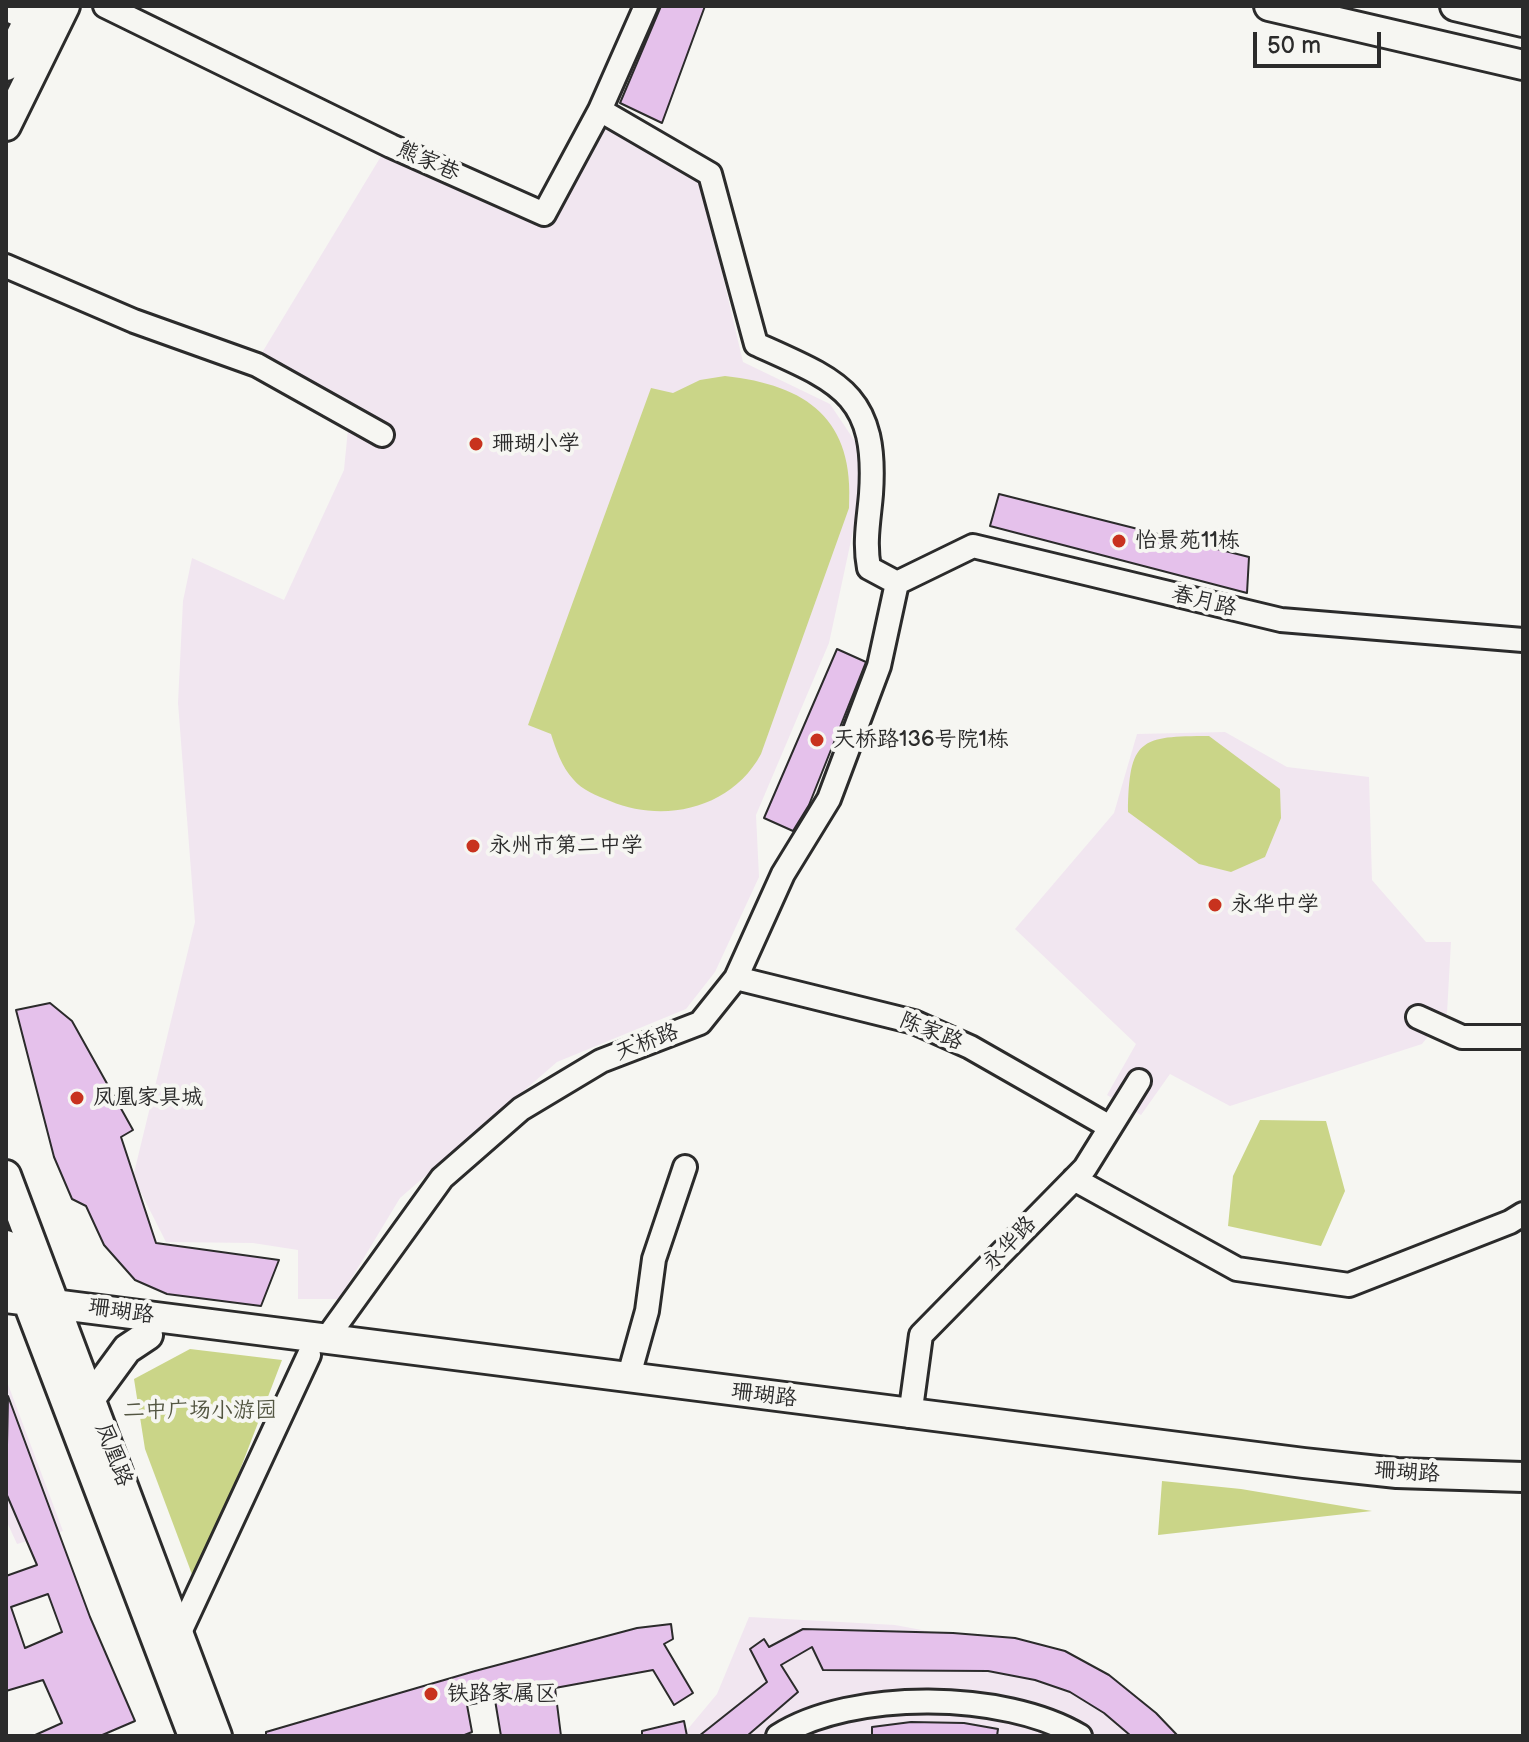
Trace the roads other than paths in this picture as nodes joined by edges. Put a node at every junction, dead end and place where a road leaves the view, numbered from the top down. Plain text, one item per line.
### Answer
1 (65, 6) edge
2 (105, 6) edge
3 (646, 6) edge
4 (1269, 6) edge
5 (1455, 6) edge
6 (23, 12) edge
7 (1523, 22) edge
8 (1523, 65) edge
9 (6, 66) edge
10 (600, 110) junction
11 (6, 126) edge
12 (6, 266) edge
13 (382, 435) dead end
14 (897, 583) junction
15 (1523, 640) edge
16 (736, 978) junction
17 (1418, 1017) dead end
18 (1523, 1037) edge
19 (1139, 1081) dead end
20 (1110, 1127) junction
21 (685, 1167) dead end
22 (6, 1175) edge
23 (1074, 1179) junction
24 (1523, 1214) edge
25 (6, 1245) edge
26 (32, 1311) edge
27 (148, 1335) junction
28 (317, 1347) junction
29 (628, 1379) junction
30 (91, 1398) junction
31 (910, 1416) junction
32 (1523, 1477) edge
33 (1523, 1492) edge
34 (116, 1496) junction
35 (180, 1632) junction
36 (184, 1684) junction
37 (193, 1736) edge
38 (217, 1736) edge
39 (778, 1736) edge
40 (1080, 1736) edge

1 - 11 main road
2 - 10 street, 熊家巷
3 - 10 street, 熊家巷
4 - 8 main road
5 - 7 main road
6 - 9 main road
10 - 14 street
12 - 13 street
14 - 15 street, 春月路
14 - 16 street, 天桥路
16 - 20 street, 陈家路
16 - 28 street, 天桥路
17 - 18 street
19 - 20 street, 永华路
20 - 23 street, 永华路
21 - 29 street
22 - 26 main road, 凤凰路
23 - 24 street
23 - 31 street, 永华路
25 - 26 main road, 凤凰路
26 - 27 main road, 珊瑚路
26 - 28 main road, 珊瑚路
26 - 30 main road, 凤凰路
26 - 34 main road, 凤凰路
27 - 28 main road, 珊瑚路
27 - 30 main road
28 - 29 main road, 珊瑚路
28 - 33 main road, 珊瑚路
28 - 35 street, 天桥路
29 - 31 main road, 珊瑚路
30 - 34 main road, 凤凰路
31 - 32 main road, 珊瑚路
34 - 35 main road, 凤凰路
34 - 36 main road, 凤凰路
35 - 36 main road, 凤凰路
36 - 37 main road, 凤凰路
36 - 38 main road, 凤凰路
39 - 40 street

